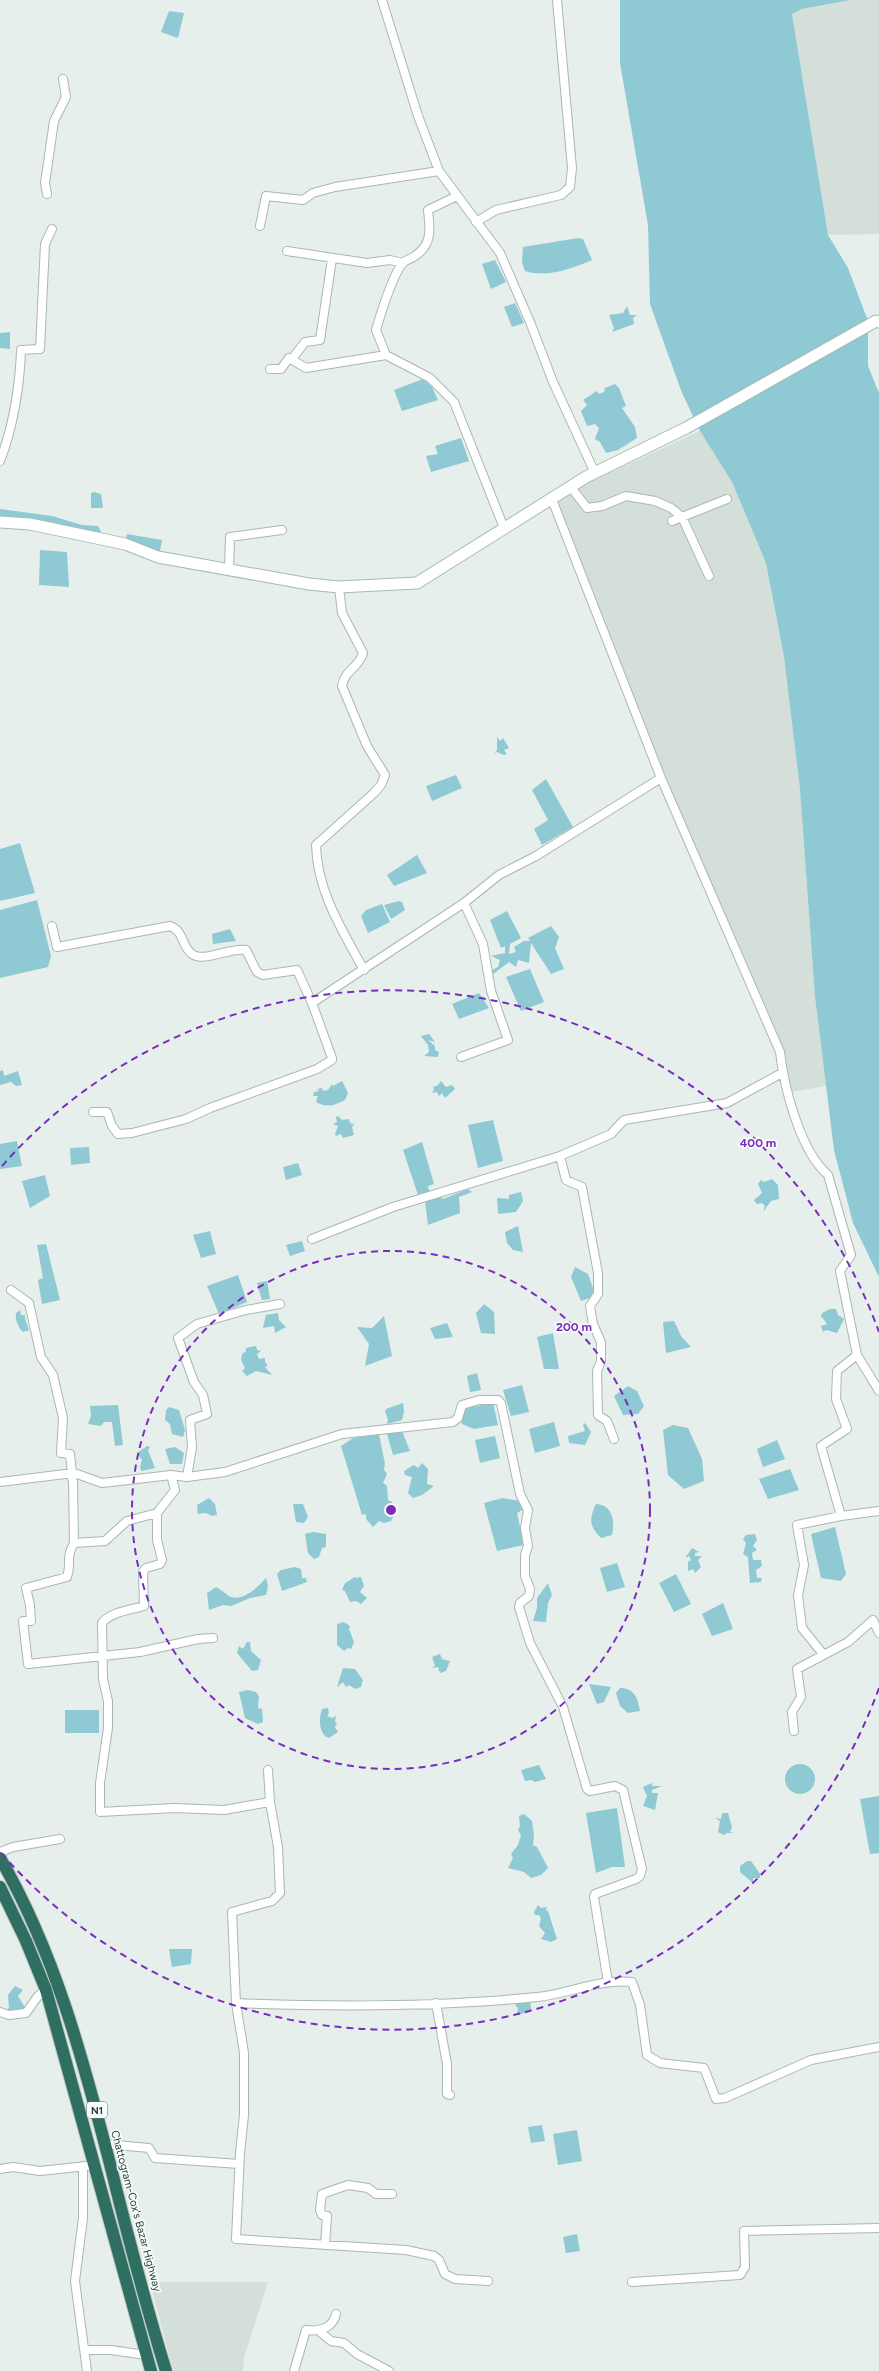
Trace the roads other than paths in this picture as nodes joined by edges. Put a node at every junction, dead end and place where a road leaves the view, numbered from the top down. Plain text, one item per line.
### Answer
1 (382, 0) edge
2 (557, 0) edge
3 (63, 79) dead end
4 (439, 171) junction
5 (47, 194) dead end
6 (458, 196) junction
7 (476, 222) junction
8 (260, 226) dead end
9 (52, 229) dead end
10 (287, 251) dead end
11 (332, 259) junction
12 (403, 263) junction
13 (877, 321) edge
14 (386, 355) junction
15 (292, 359) junction
16 (270, 370) dead end
17 (0, 461) edge
18 (594, 473) junction
19 (570, 486) junction
20 (552, 497) junction
21 (727, 499) dead end
22 (682, 517) junction
23 (672, 521) dead end
24 (0, 522) edge
25 (504, 528) junction
26 (282, 530) dead end
27 (229, 570) junction
28 (710, 576) dead end
29 (340, 586) junction
30 (661, 778) junction
31 (464, 903) junction
32 (52, 926) dead end
33 (364, 970) junction
34 (312, 1003) junction
35 (461, 1057) dead end
36 (782, 1073) junction
37 (93, 1112) dead end
38 (560, 1156) junction
39 (312, 1239) dead end
40 (11, 1290) dead end
41 (280, 1304) dead end
42 (857, 1356) junction
43 (879, 1391) edge
44 (614, 1439) dead end
45 (71, 1474) junction
46 (171, 1475) junction
47 (187, 1477) junction
48 (0, 1482) edge
49 (879, 1511) edge
50 (157, 1513) junction
51 (841, 1516) junction
52 (74, 1543) junction
53 (876, 1618) edge
54 (879, 1634) edge
55 (213, 1638) dead end
56 (823, 1654) junction
57 (103, 1655) junction
58 (794, 1731) dead end
59 (268, 1770) dead end
60 (270, 1802) junction
61 (60, 1839) dead end
62 (0, 1852) edge
63 (0, 1858) edge
64 (0, 1887) edge
65 (608, 1982) junction
66 (46, 1990) junction
67 (236, 2003) junction
68 (436, 2003) junction
69 (0, 2012) edge
70 (879, 2047) edge
71 (450, 2095) dead end
72 (105, 2144) junction
73 (239, 2164) junction
74 (83, 2166) junction
75 (96, 2167) junction
76 (0, 2169) edge
77 (392, 2194) dead end
78 (879, 2228) edge
79 (325, 2245) junction
80 (488, 2282) dead end
81 (632, 2282) dead end
82 (336, 2314) dead end
83 (318, 2330) junction
84 (85, 2350) junction
85 (146, 2355) junction
86 (87, 2371) edge
87 (151, 2371) edge
88 (166, 2371) edge
89 (294, 2371) edge
90 (389, 2371) edge

1 - 4 street
2 - 7 street
3 - 5 street
4 - 6 street
4 - 8 street
6 - 7 street
6 - 12 street
7 - 18 street
9 - 17 street
10 - 11 street
11 - 12 street
11 - 15 street
12 - 14 street
13 - 18 main road
14 - 15 street
14 - 25 street
15 - 16 street
18 - 19 main road
19 - 20 main road
19 - 22 street
20 - 25 main road
20 - 30 street
21 - 22 street
22 - 23 street
22 - 28 street
24 - 27 main road
25 - 29 main road
26 - 27 street
27 - 29 main road
29 - 33 street
30 - 31 street
30 - 36 street
31 - 33 street
31 - 35 street
32 - 34 street
33 - 34 street
34 - 37 street
36 - 38 street
36 - 42 street
38 - 39 street
38 - 44 street
40 - 45 street
41 - 47 street
42 - 43 street
42 - 51 street
45 - 46 street
45 - 48 street
45 - 52 street
46 - 47 street
46 - 50 street
47 - 65 street
49 - 51 street
50 - 52 street
50 - 57 street
51 - 56 street
52 - 57 street
53 - 54 street
53 - 56 street
55 - 57 street
56 - 58 street
57 - 60 street
59 - 60 street
60 - 67 street
61 - 62 street
63 - 72 highway, Chattogram-Cox's Bazar Highway / N1
64 - 66 highway, N1
65 - 68 street
65 - 70 street
66 - 69 street
66 - 75 highway, N1
67 - 68 street
67 - 73 street
68 - 71 street
72 - 73 street
72 - 88 highway, Chattogram-Cox's Bazar Highway / N1
73 - 79 street
74 - 75 street
74 - 76 street
74 - 84 street
75 - 85 highway, N1
77 - 79 street
78 - 81 street
79 - 80 street
82 - 83 street
83 - 89 street
83 - 90 street
84 - 85 street
84 - 86 street
85 - 87 highway, N1

